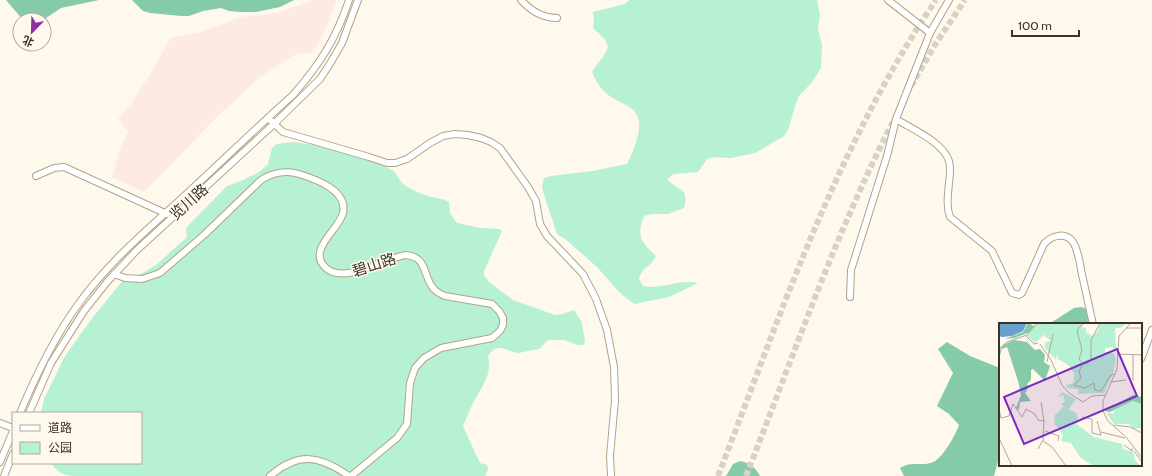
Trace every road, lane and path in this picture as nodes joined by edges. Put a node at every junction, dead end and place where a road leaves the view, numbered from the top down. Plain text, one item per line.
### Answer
1 (349, 0) edge
2 (358, 0) edge
3 (520, 0) edge
4 (888, 0) edge
5 (949, 0) edge
6 (557, 18) dead end
7 (930, 33) junction
8 (268, 118) junction
9 (896, 119) junction
10 (274, 124) junction
11 (36, 176) dead end
12 (165, 213) junction
13 (171, 218) junction
14 (114, 274) junction
15 (850, 297) dead end
16 (1093, 323) edge
17 (1152, 330) edge
18 (1142, 356) edge
19 (20, 412) edge
20 (29, 412) edge
21 (0, 423) edge
22 (12, 429) edge
23 (12, 432) edge
24 (12, 456) edge
25 (0, 462) edge
26 (4, 476) edge
27 (270, 476) edge
28 (350, 476) edge
29 (611, 476) edge

1 - 8 street, 览川路
2 - 10 street, 览川路
3 - 6 street
4 - 7 street
5 - 7 street
7 - 9 street
8 - 10 street
8 - 12 street, 览川路
9 - 15 street
9 - 16 street
10 - 13 street, 览川路
10 - 29 street
11 - 12 street
12 - 13 street
12 - 19 street, 览川路
13 - 14 street, 览川路
14 - 20 street, 览川路
14 - 28 street, 碧山路
17 - 18 street
21 - 22 street
23 - 25 street
24 - 26 street
27 - 28 street, 碧山路

